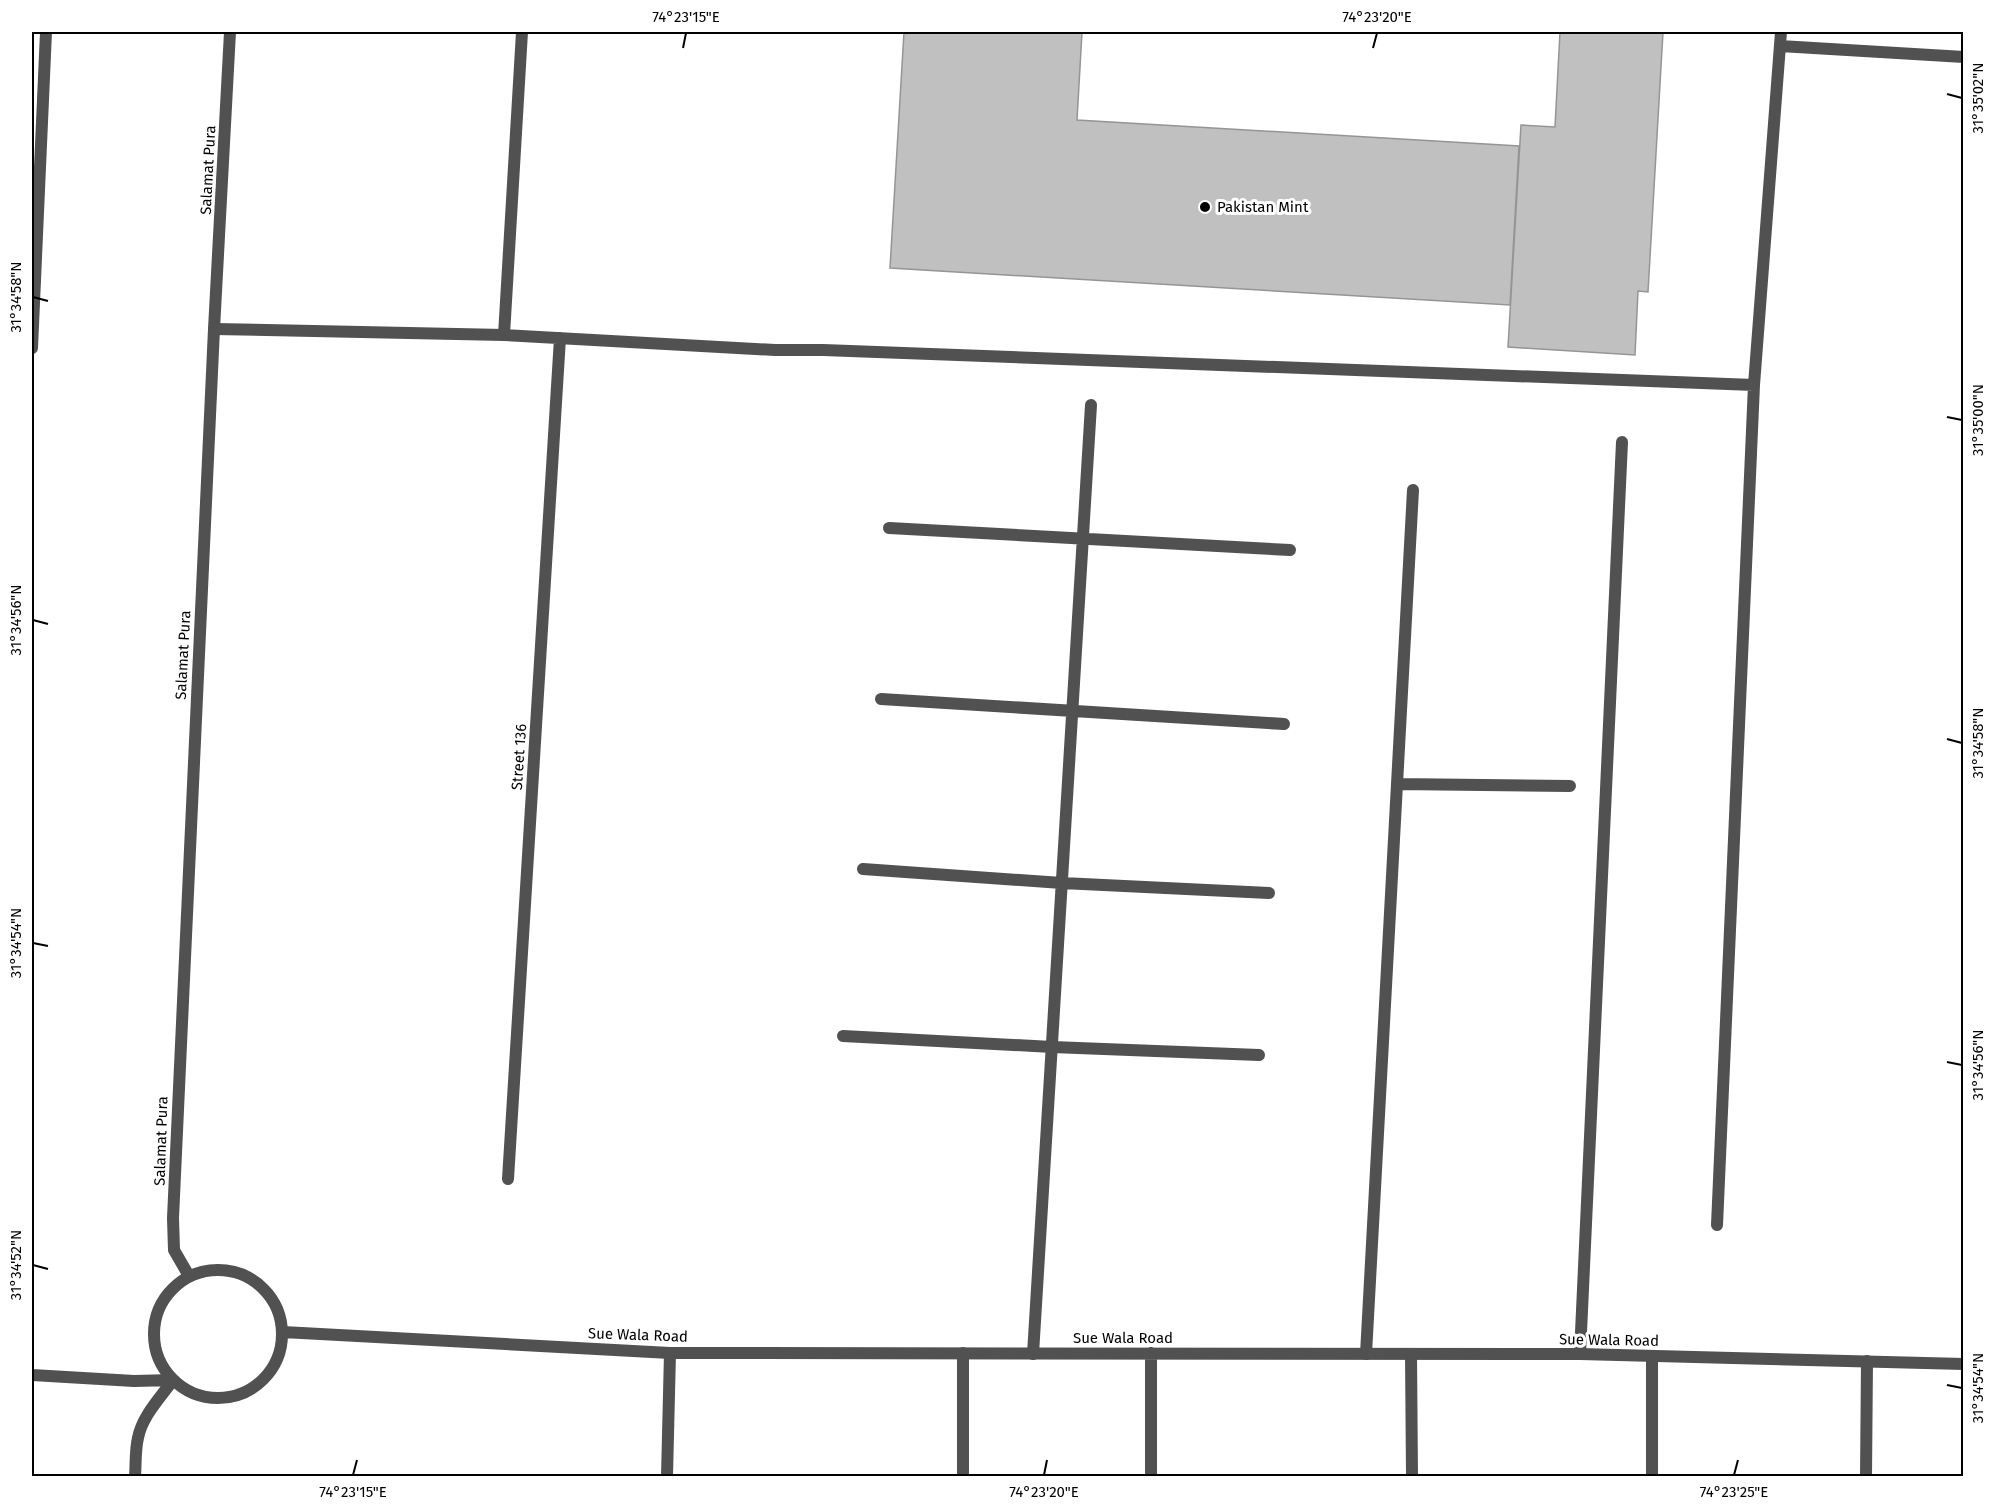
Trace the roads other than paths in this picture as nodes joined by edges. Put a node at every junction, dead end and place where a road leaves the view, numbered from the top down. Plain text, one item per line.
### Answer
1 (46, 32) edge
2 (230, 32) edge
3 (522, 32) edge
4 (1781, 32) edge
5 (1780, 46) junction
6 (1964, 57) edge
7 (214, 329) junction
8 (504, 334) junction
9 (560, 338) junction
10 (32, 348) edge
11 (1754, 385) junction
12 (1091, 405) dead end
13 (1622, 442) dead end
14 (1413, 490) dead end
15 (889, 528) dead end
16 (1083, 537) junction
17 (1290, 550) dead end
18 (881, 699) dead end
19 (1072, 709) junction
20 (1284, 724) dead end
21 (1397, 784) junction
22 (1570, 786) dead end
23 (863, 869) dead end
24 (1062, 883) junction
25 (1269, 893) dead end
26 (843, 1035) dead end
27 (1052, 1047) junction
28 (1258, 1055) dead end
29 (508, 1179) dead end
30 (1718, 1225) dead end
31 (189, 1276) junction
32 (283, 1332) junction
33 (670, 1353) junction
34 (963, 1353) junction
35 (1033, 1353) junction
36 (1151, 1353) junction
37 (1366, 1354) junction
38 (1411, 1354) junction
39 (1580, 1354) junction
40 (1652, 1356) junction
41 (1867, 1361) junction
42 (1964, 1364) edge
43 (32, 1375) edge
44 (173, 1380) junction
45 (135, 1476) edge
46 (667, 1476) edge
47 (963, 1476) edge
48 (1151, 1476) edge
49 (1412, 1476) edge
50 (1652, 1476) edge
51 (1866, 1476) edge

1 - 10 street
2 - 7 street, Salamat Pura
3 - 8 street
4 - 5 street
5 - 6 street
5 - 11 street
7 - 8 street
7 - 31 street, Salamat Pura
8 - 9 street
9 - 11 street
9 - 29 street, Street 136
11 - 30 street
12 - 16 street
13 - 39 street
14 - 21 street
15 - 16 street
16 - 17 street
16 - 19 street
18 - 19 street
19 - 20 street
19 - 24 street
21 - 22 street
21 - 37 street
23 - 24 street
24 - 25 street
24 - 27 street
26 - 27 street
27 - 28 street
27 - 35 street
31 - 32 street
31 - 44 street
32 - 33 street, Sue Wala Road
32 - 44 street
33 - 34 street, Sue Wala Road
33 - 46 street
34 - 35 street, Sue Wala Road
34 - 47 street
35 - 36 street, Sue Wala Road
36 - 37 street, Sue Wala Road
36 - 48 street
37 - 38 street, Sue Wala Road
38 - 39 street, Sue Wala Road
38 - 49 street
39 - 40 street, Sue Wala Road
40 - 41 street, Sue Wala Road
40 - 50 street
41 - 42 street, Sue Wala Road
41 - 51 street
43 - 44 street
44 - 45 street

